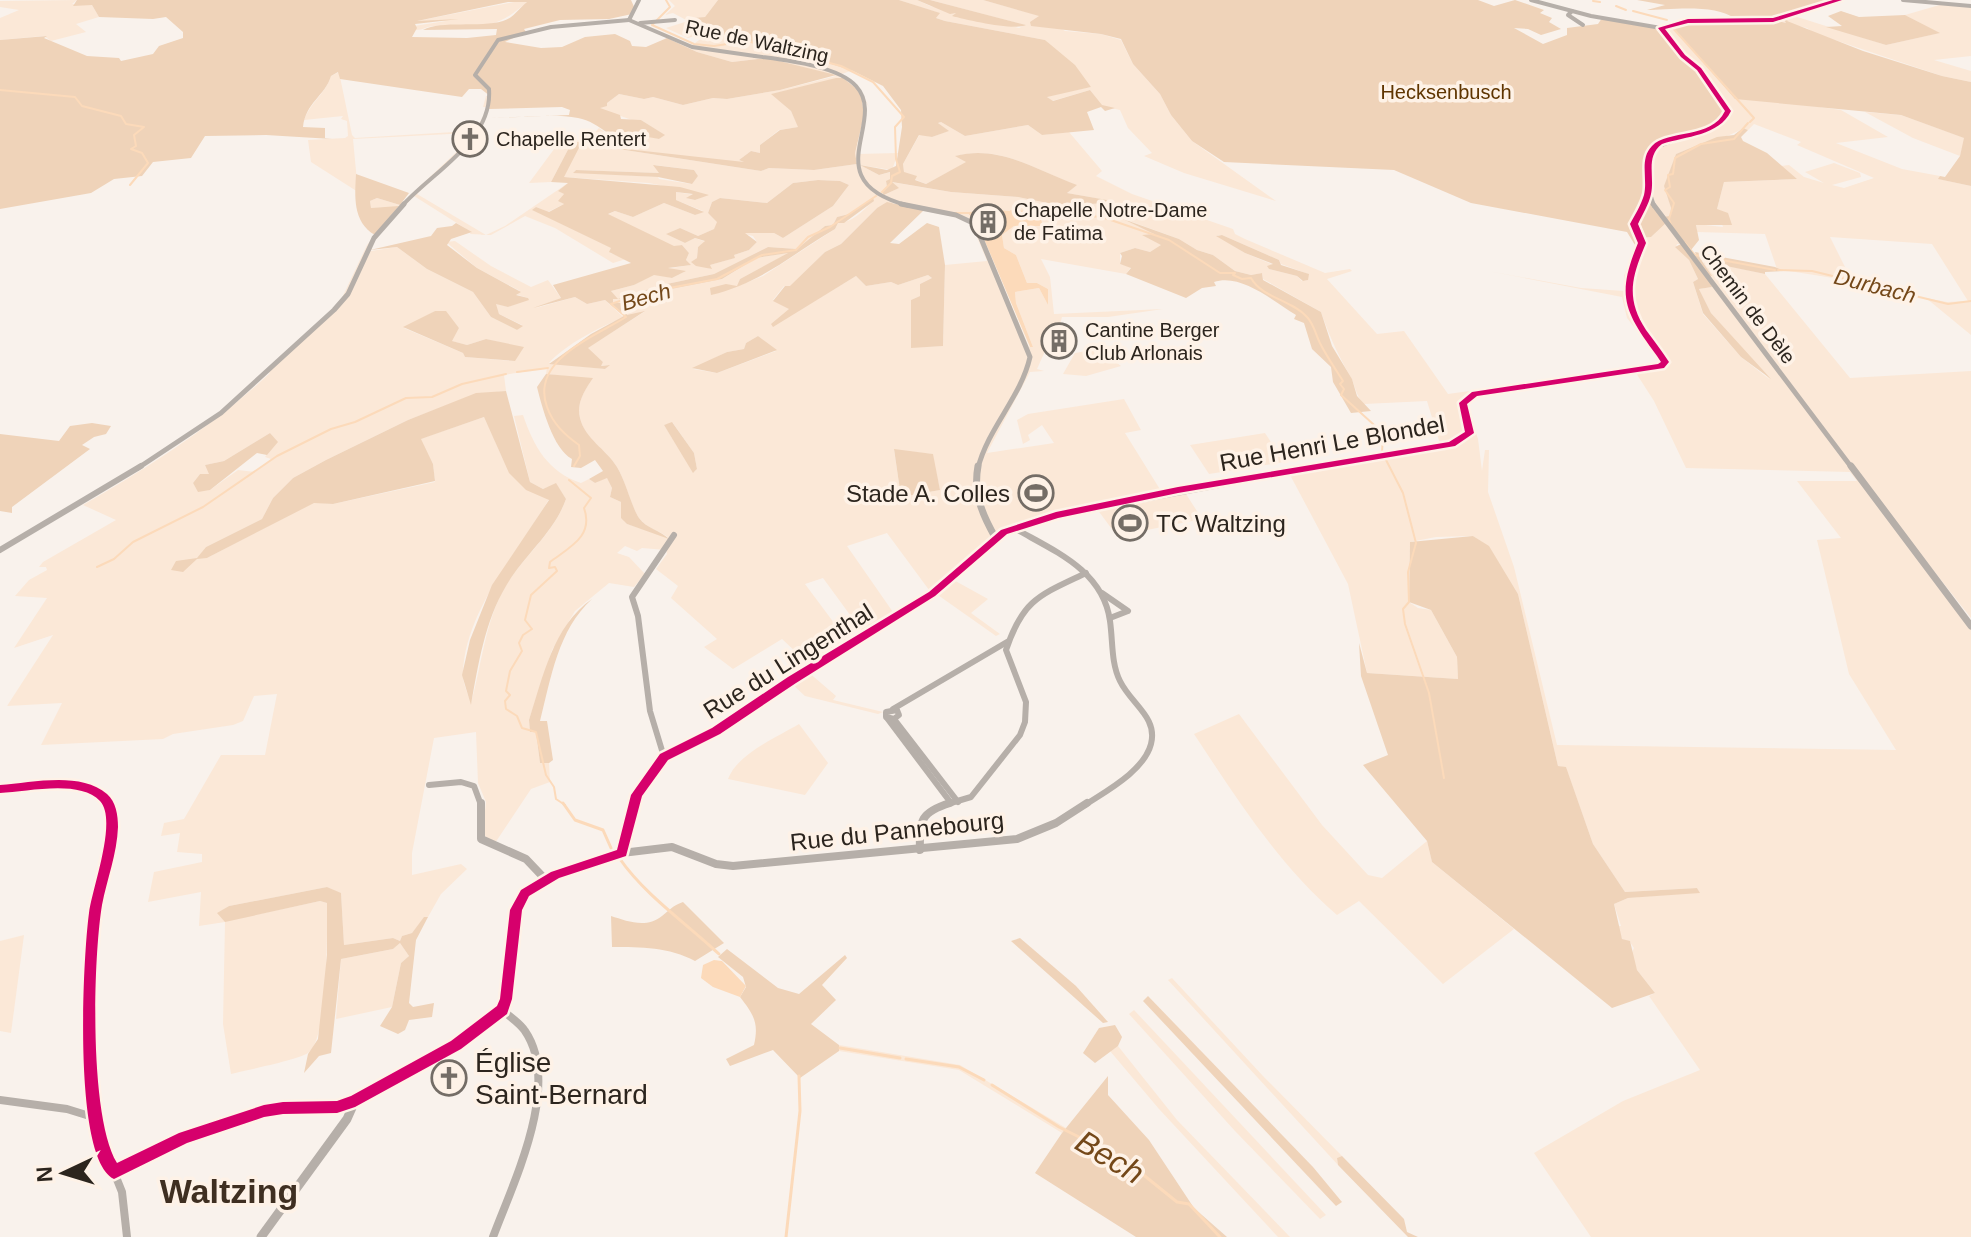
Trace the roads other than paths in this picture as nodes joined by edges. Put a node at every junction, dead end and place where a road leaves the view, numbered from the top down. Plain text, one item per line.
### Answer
1 (639, 0) edge
2 (1531, 0) edge
3 (1839, 0) edge
4 (1903, 0) edge
5 (1971, 6) edge
6 (1572, 11) junction
7 (629, 19) junction
8 (675, 20) dead end
9 (640, 23) junction
10 (1583, 25) dead end
11 (1661, 28) junction
12 (652, 30) junction
13 (755, 56) joint
14 (1648, 193) junction
15 (1014, 528) junction
16 (674, 535) dead end
17 (995, 537) junction
18 (0, 550) edge
19 (1086, 573) junction
20 (1102, 593) junction
21 (1110, 618) junction
22 (1971, 626) edge
23 (1007, 642) junction
24 (664, 757) junction
25 (429, 785) dead end
26 (0, 789) edge
27 (954, 803) junction
28 (920, 850) junction
29 (622, 853) junction
30 (545, 879) junction
31 (502, 1010) junction
32 (0, 1100) edge
33 (355, 1101) junction
34 (96, 1118) junction
35 (114, 1172) junction
36 (127, 1237) edge
37 (261, 1237) edge
38 (493, 1237) edge

1 - 7 street
2 - 6 street
3 - 11 street
4 - 5 street
6 - 10 street
6 - 11 street
7 - 9 street
7 - 12 street, Rue de Waltzing
7 - 18 street
8 - 9 street, Rue de Waltzing
9 - 12 street
11 - 14 street
12 - 13 street, Rue de Waltzing
13 - 17 street, Rue de Waltzing
14 - 15 street, Rue Henri Le Blondel
14 - 22 street, Chemin de Dèle
15 - 17 street, Rue du Lingenthal
15 - 19 street, Rue du Pannebourg
16 - 24 street
17 - 24 street, Rue du Lingenthal
19 - 20 street, Rue du Pannebourg
19 - 23 street
20 - 21 street, Rue du Pannebourg
20 - 21 street, Rue du Pannebourg
21 - 28 street, Rue du Pannebourg
23 - 27 street
23 - 27 street
24 - 29 street, Rue du Lingenthal
25 - 30 street
26 - 34 street
27 - 28 street
28 - 29 street, Rue du Pannebourg
29 - 30 street
30 - 31 street
31 - 33 street
31 - 38 street
32 - 34 street
33 - 35 street
33 - 37 street
34 - 35 street
35 - 36 street

